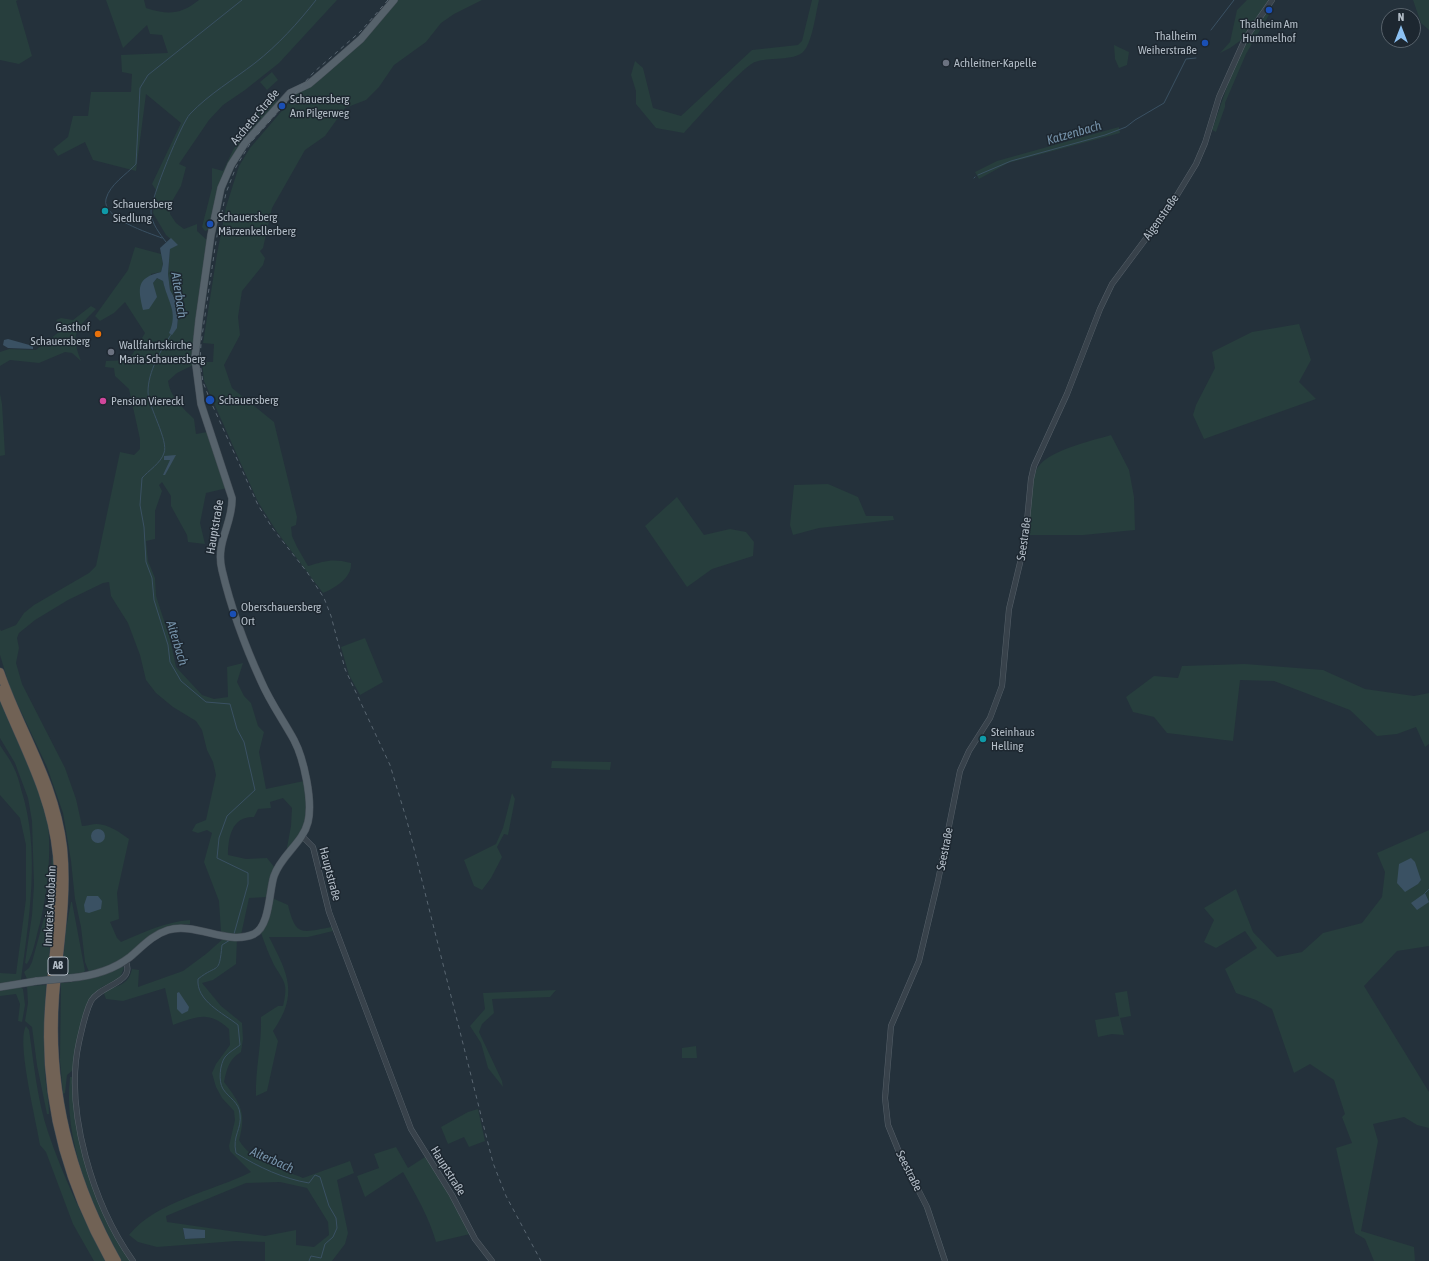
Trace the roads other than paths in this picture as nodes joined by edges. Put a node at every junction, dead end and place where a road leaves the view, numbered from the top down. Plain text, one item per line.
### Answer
1 (394, 0) edge
2 (1272, 0) edge
3 (1049, 433) joint
4 (226, 479) joint
5 (0, 672) edge
6 (0, 690) edge
7 (302, 836) junction
8 (125, 960) junction
9 (0, 987) edge
10 (110, 1261) edge
11 (117, 1261) edge
12 (132, 1261) edge
13 (492, 1261) edge
14 (945, 1261) edge

1 - 4 main road, Ascheter Straße
2 - 3 street, Aigenstraße
3 - 14 street, Seestraße
4 - 7 main road, Hauptstraße
5 - 11 highway, Innkreis Autobahn / A8
6 - 10 highway, Innkreis Autobahn / A8
7 - 8 main road
7 - 13 street, Hauptstraße
8 - 9 main road, bridge
8 - 12 street

